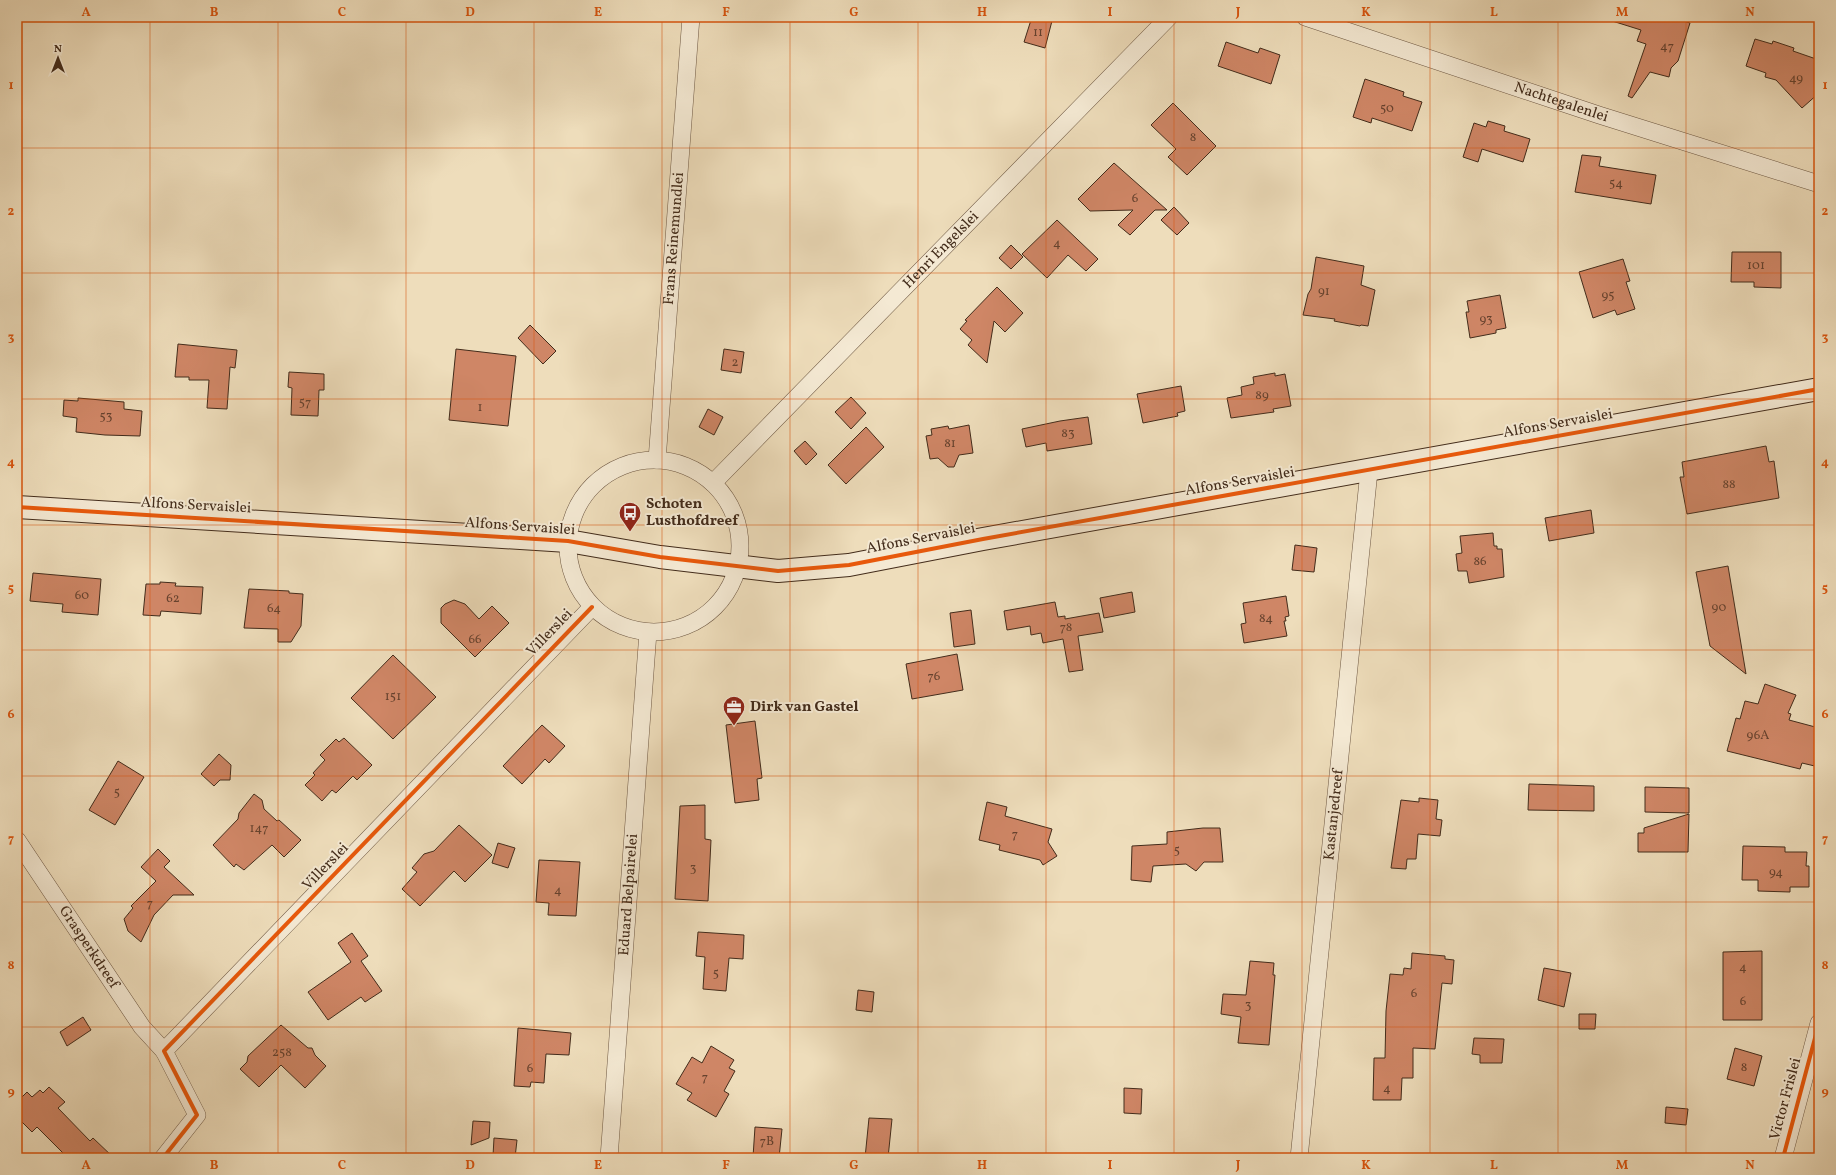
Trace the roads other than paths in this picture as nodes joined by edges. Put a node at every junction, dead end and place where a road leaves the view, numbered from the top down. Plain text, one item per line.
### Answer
1 (691, 17) edge
2 (1169, 17) edge
3 (1305, 17) edge
4 (1819, 184) edge
5 (1819, 389) edge
6 (657, 460) junction
7 (1369, 471) junction
8 (713, 483) junction
9 (17, 507) edge
10 (568, 541) junction
11 (737, 566) junction
12 (592, 607) junction
13 (648, 632) junction
14 (17, 840) edge
15 (1819, 1023) edge
16 (164, 1051) junction
17 (162, 1158) edge
18 (609, 1158) edge
19 (1299, 1158) edge
20 (1783, 1158) edge

1 - 6 street, Frans Reinemundlei
2 - 8 street, Henri Engelslei
3 - 4 street, Nachtegalenlei
5 - 7 street, Alfons Servaislei
6 - 8 street
6 - 10 street
7 - 11 street, Alfons Servaislei
7 - 19 street, Kastanjedreef
8 - 11 street
9 - 10 street, Alfons Servaislei
10 - 11 street, Alfons Servaislei
10 - 12 street
11 - 13 street
12 - 13 street
12 - 16 street, Villerslei
13 - 18 street, Eduard Belpairelei
14 - 16 street, Grasperkdreef
15 - 20 street, Victor Frislei
16 - 17 street

